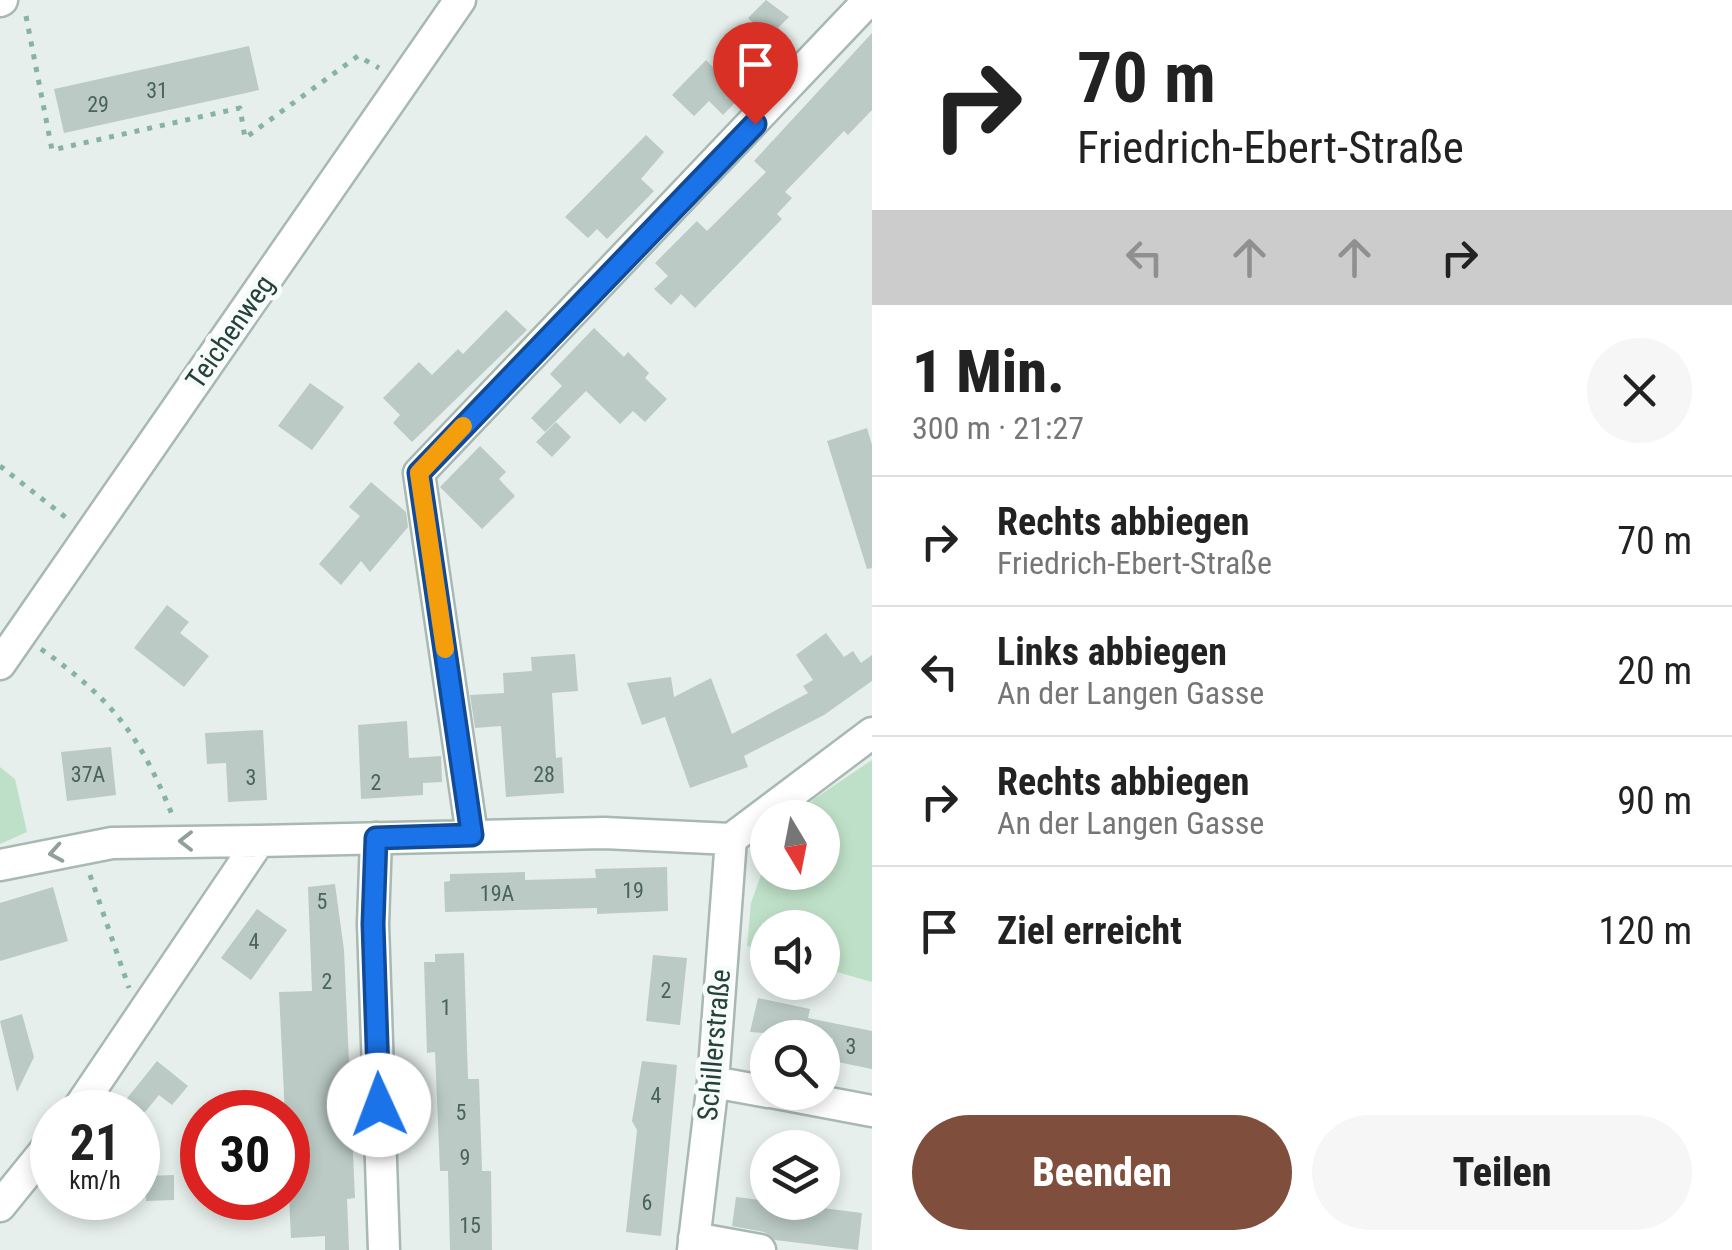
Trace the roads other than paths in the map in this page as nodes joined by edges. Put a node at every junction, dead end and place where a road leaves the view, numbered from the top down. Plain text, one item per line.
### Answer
1 (460, 0) edge
2 (869, 0) edge
3 (0, 664) edge
4 (872, 733) edge
5 (472, 835) junction
6 (376, 838) junction
7 (731, 839) junction
8 (259, 841) junction
9 (0, 866) edge
10 (713, 1082) junction
11 (750, 1089) edge
12 (91, 1090) edge
13 (840, 1105) edge
14 (872, 1111) edge
15 (30, 1169) edge
16 (0, 1206) edge
17 (693, 1244) edge
18 (384, 1250) edge
19 (760, 1250) edge

1 - 3 street, Teichenweg
2 - 5 street
4 - 7 street
5 - 6 street
5 - 7 street
6 - 8 street
6 - 18 street
7 - 10 street, Schillerstraße
8 -> 9 street
8 - 12 street
10 - 11 street
10 - 17 street, Schillerstraße
13 - 14 street
15 - 16 street
17 - 19 street

